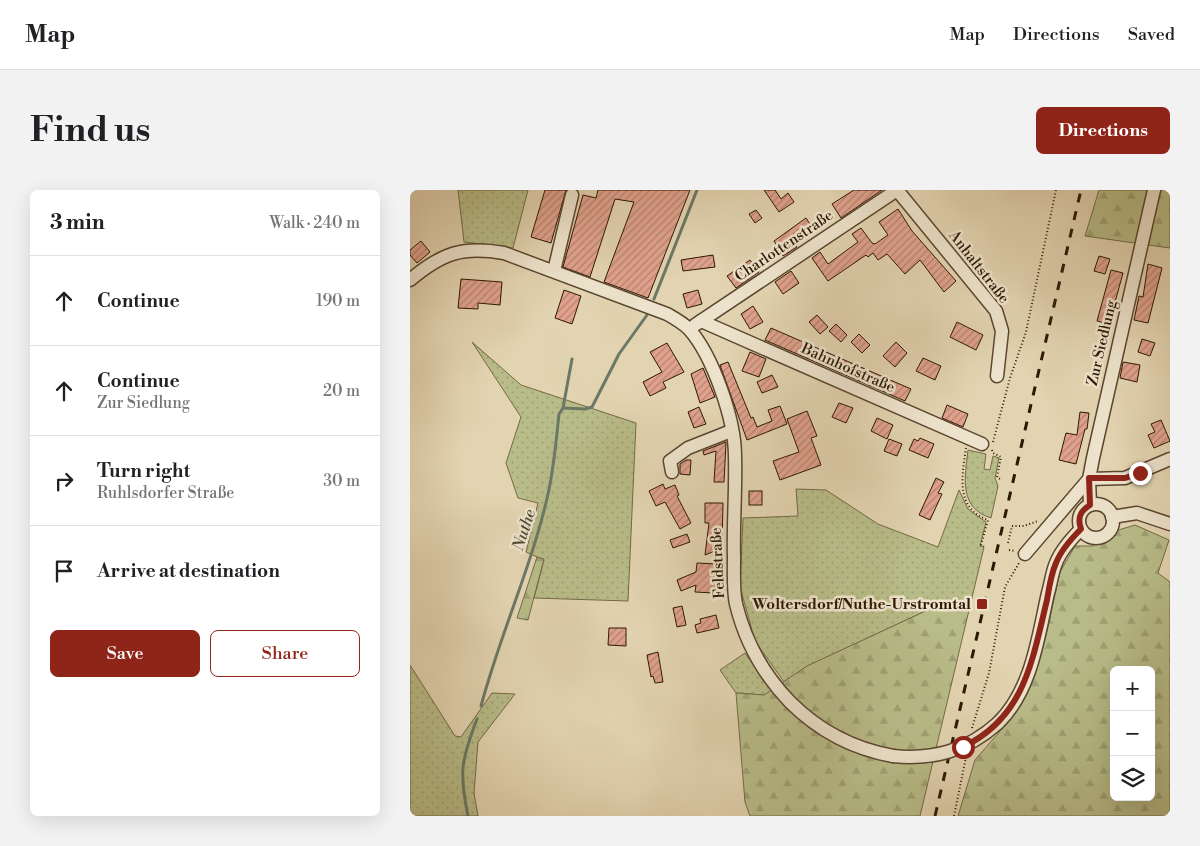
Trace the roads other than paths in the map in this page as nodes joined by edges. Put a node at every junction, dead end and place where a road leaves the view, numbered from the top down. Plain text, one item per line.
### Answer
1 (897, 190) edge
2 (1154, 190) edge
3 (572, 195) dead end
4 (554, 271) junction
5 (410, 280) edge
6 (701, 321) junction
7 (689, 329) junction
8 (997, 376) dead end
9 (731, 431) junction
10 (987, 446) road end
11 (1170, 458) edge
12 (672, 472) dead end
13 (1089, 478) junction
14 (1090, 505) junction
15 (1112, 517) junction
16 (1170, 524) edge
17 (1081, 529) junction
18 (1025, 554) road end

1 - 6 street, Charlottenstraße
1 - 8 street, Anhaltstraße
2 - 13 street, Zur Siedlung
3 - 4 street
4 - 5 street
4 - 7 street
6 - 7 street, Charlottenstraße
6 - 10 street, Bahnhofstraße
7 - 9 street, Feldstraße
9 - 12 street
9 - 17 street, Feldstraße, bridge
11 - 13 street
13 - 14 street, Zur Siedlung
13 - 18 street
14 - 15 street
14 - 17 street
15 - 16 street
15 - 17 street

